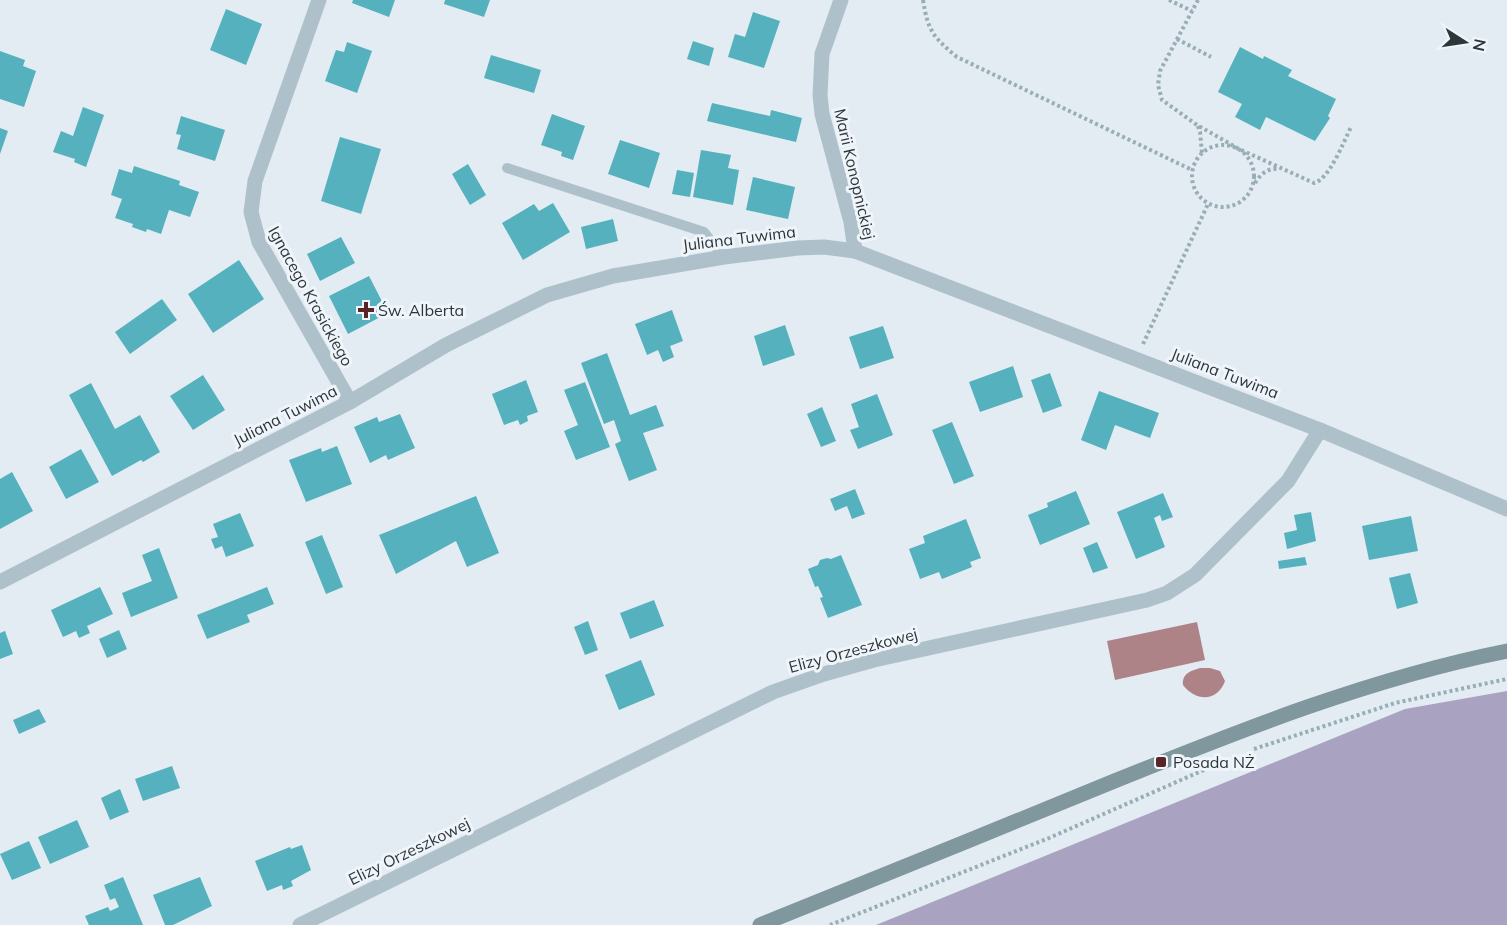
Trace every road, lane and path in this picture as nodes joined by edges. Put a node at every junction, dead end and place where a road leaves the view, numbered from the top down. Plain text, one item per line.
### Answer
1 (319, 0) edge
2 (841, 0) edge
3 (923, 0) edge
4 (1169, 0) edge
5 (1198, 0) edge
6 (1192, 10) junction
7 (1177, 39) junction
8 (1211, 57) dead end
9 (1197, 125) junction
10 (1351, 127) dead end
11 (1239, 149) junction
12 (1202, 153) junction
13 (507, 168) dead end
14 (1281, 169) junction
15 (1192, 170) junction
16 (1253, 187) junction
17 (1208, 204) junction
18 (855, 251) junction
19 (724, 257) junction
20 (1137, 358) junction
21 (350, 402) junction
22 (1320, 430) junction
23 (1507, 509) edge
24 (0, 582) edge
25 (1507, 651) edge
26 (1507, 679) edge
27 (1248, 752) dead end
28 (1226, 760) dead end
29 (300, 925) edge
30 (760, 925) edge
31 (830, 925) edge

1 - 21 street, Ignacego Krasickiego
2 - 18 street, Marii Konopnickiej
3 - 15 path
4 - 6 path
5 - 6 path
6 - 7 path
7 - 8 path
7 - 9 path
9 - 11 path
9 - 12 path
10 - 14 path
11 - 12 path
11 - 14 path
11 - 16 path
12 - 15 path
13 - 19 lane
14 - 16 path
15 - 17 path
16 - 17 path
17 - 20 path
18 - 19 street, Juliana Tuwima
18 - 20 street, Juliana Tuwima
19 - 21 street, Juliana Tuwima
20 - 22 street, Juliana Tuwima
21 - 24 street, Juliana Tuwima
22 - 23 street, Juliana Tuwima
22 - 29 street, Elizy Orzeszkowej
25 - 30 main road
26 - 27 path
28 - 31 path

